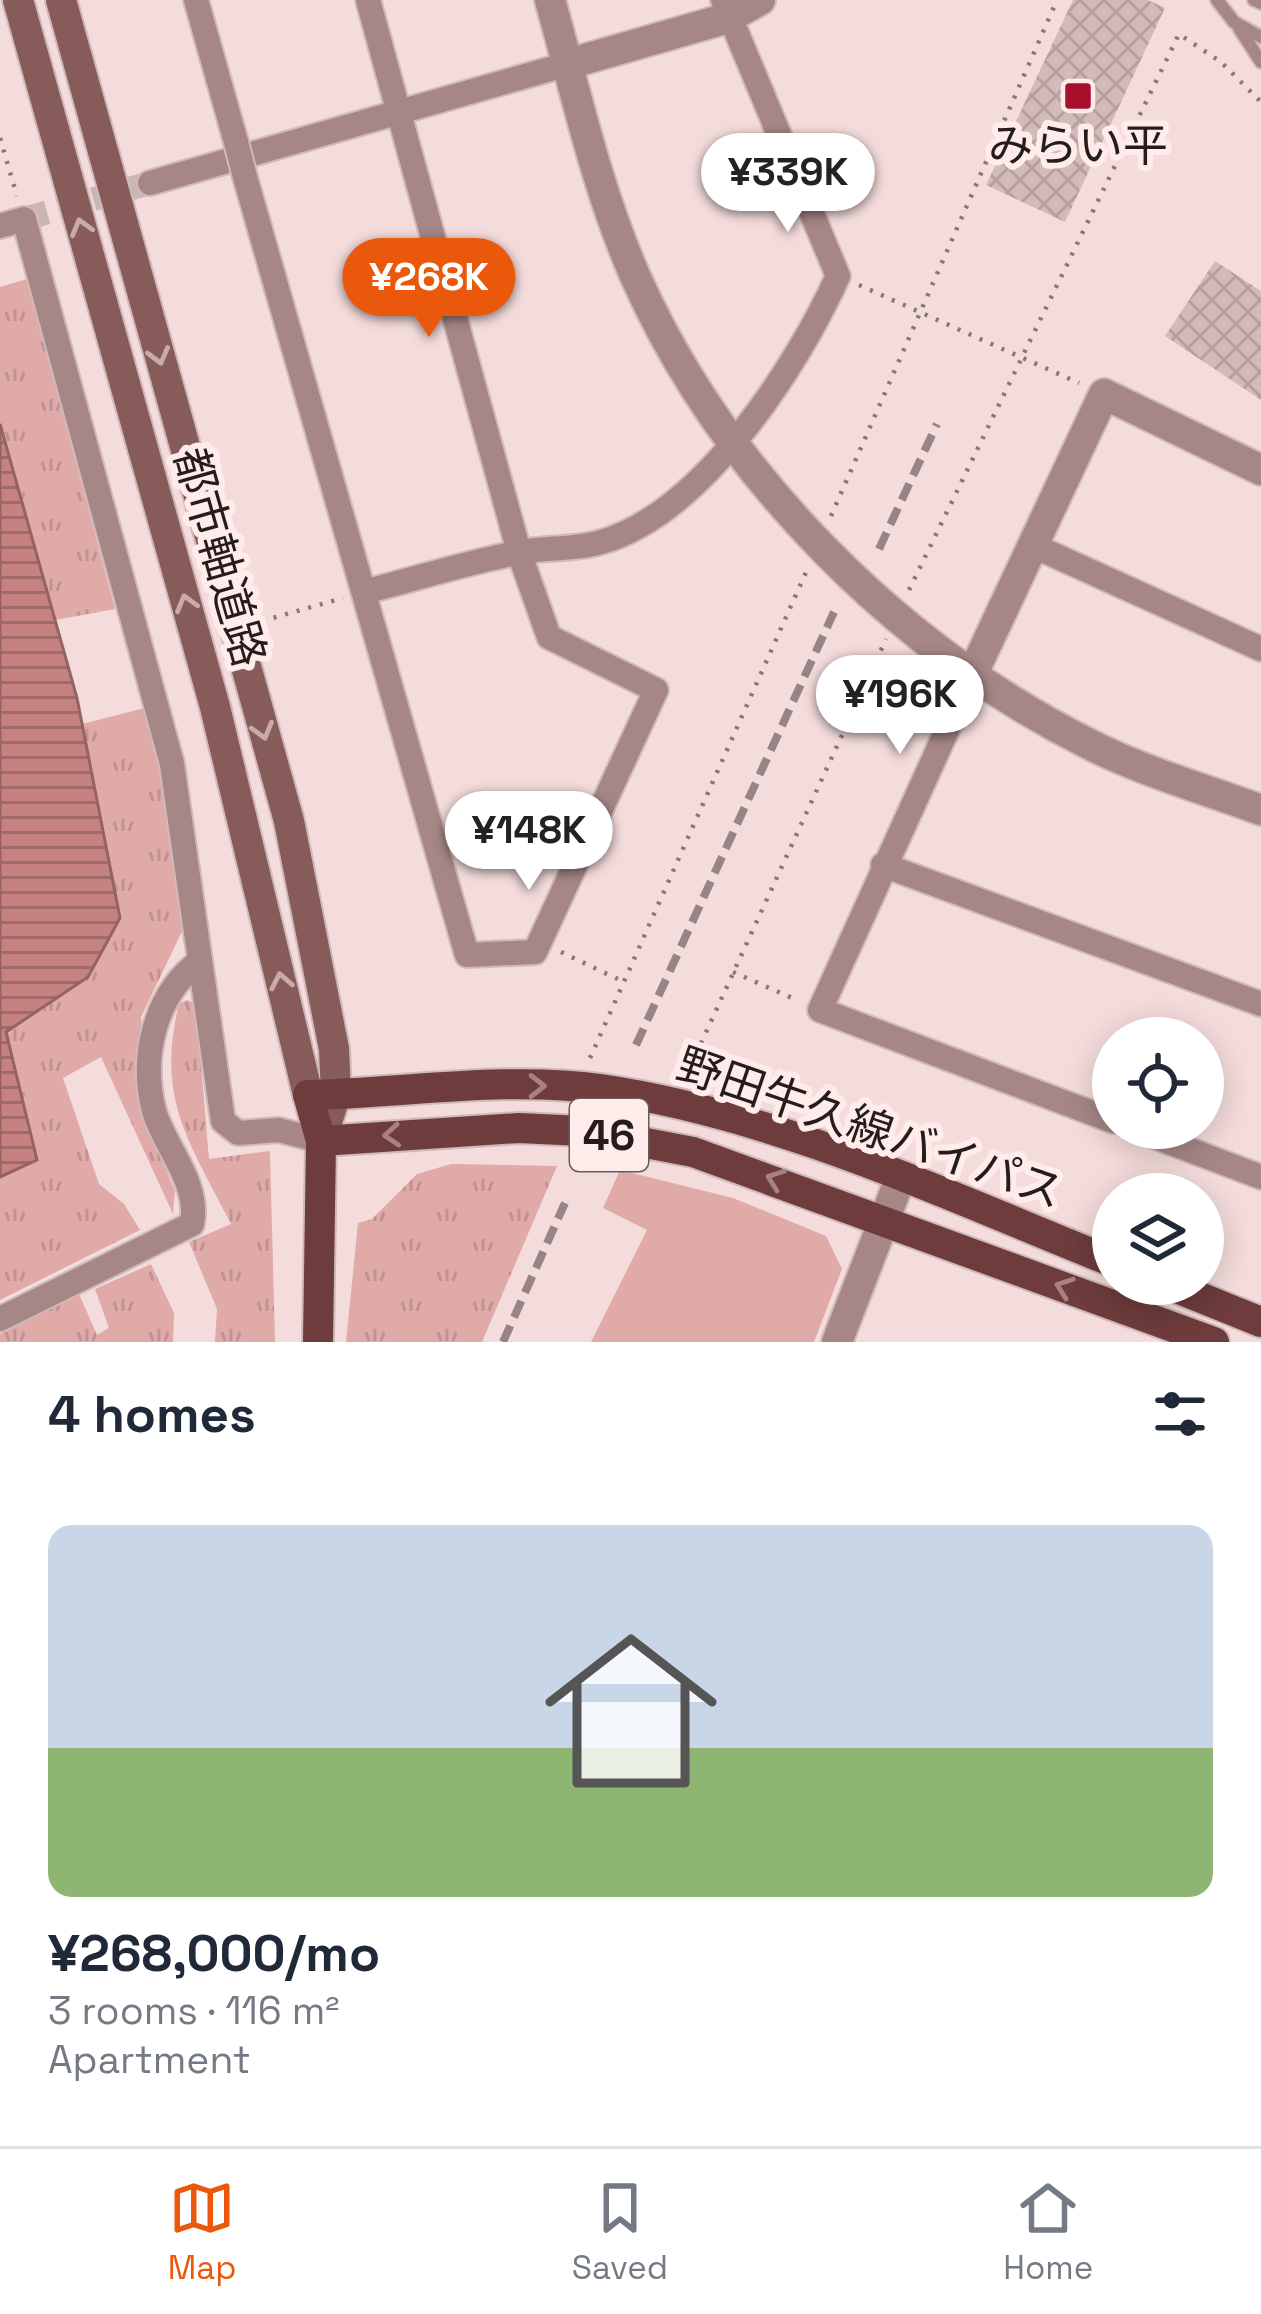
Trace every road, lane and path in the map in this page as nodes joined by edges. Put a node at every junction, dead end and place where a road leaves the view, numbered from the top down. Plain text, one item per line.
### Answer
1 (18, 0) edge
2 (61, 0) edge
3 (196, 0) edge
4 (368, 0) edge
5 (550, 0) edge
6 (760, 0) edge
7 (1217, 0) edge
8 (726, 9) edge
9 (1234, 22) junction
10 (1261, 37) edge
11 (1261, 62) edge
12 (568, 64) junction
13 (1261, 102) edge
14 (397, 113) junction
15 (0, 138) edge
16 (150, 183) tunnel mouth
17 (8, 223) edge
18 (838, 276) junction
19 (1022, 358) junction
20 (1104, 394) junction
21 (731, 445) junction
22 (1261, 470) edge
23 (1034, 546) junction
24 (519, 552) junction
25 (364, 592) junction
26 (898, 612) junction
27 (262, 621) dead end
28 (1261, 649) edge
29 (972, 675) junction
30 (1261, 810) edge
31 (884, 865) junction
32 (539, 942) junction
33 (200, 961) junction
34 (733, 972) junction
35 (624, 982) dead end
36 (1261, 1004) edge
37 (820, 1010) junction
38 (685, 1077) dead end
39 (322, 1094) junction
40 (1092, 1113) edge
41 (322, 1141) junction
42 (1187, 1149) edge
43 (1261, 1177) edge
44 (900, 1179) junction
45 (884, 1220) junction
46 (1092, 1254) edge
47 (1219, 1305) edge
48 (0, 1319) edge
49 (1261, 1322) edge
50 (843, 1340) edge
51 (318, 1342) edge
52 (1214, 1342) edge

39 -> 1 main road, 都市軸道路
2 -> 39 main road, 都市軸道路
3 - 25 street, bridge
4 - 14 street
5 - 12 street
6 - 8 street
7 - 9 lane
8 - 12 street
8 - 18 street
9 - 10 lane
9 - 11 lane
12 - 14 street
12 - 21 street
13 - 19 path
14 - 16 street
14 - 24 street
15 - 17 path
17 - 33 street
18 - 19 path
18 - 21 street
19 - 20 path
19 - 26 path
20 - 22 street
20 - 23 street
21 - 24 street
21 - 26 street
23 - 28 street
23 - 29 street
24 - 25 street
24 - 32 street
25 - 27 path
25 - 32 street
26 - 29 street
26 - 34 path
29 - 30 street
29 - 31 street
31 - 36 street
31 - 37 street
32 - 35 path
33 - 41 street
33 - 48 street
34 - 37 path
34 - 38 path
37 - 40 street
39 - 41 main road, 都市軸道路
39 -> 44 main road, 野田牛久線バイパス / 46
45 -> 41 main road, 野田牛久線バイパス / 46
41 - 51 main road, 都市軸道路
42 - 43 street
44 - 45 street
44 - 46 main road, 野田牛久線バイパス / 46
45 - 50 street
52 -> 45 main road, 野田牛久線バイパス / 46
47 - 49 main road

